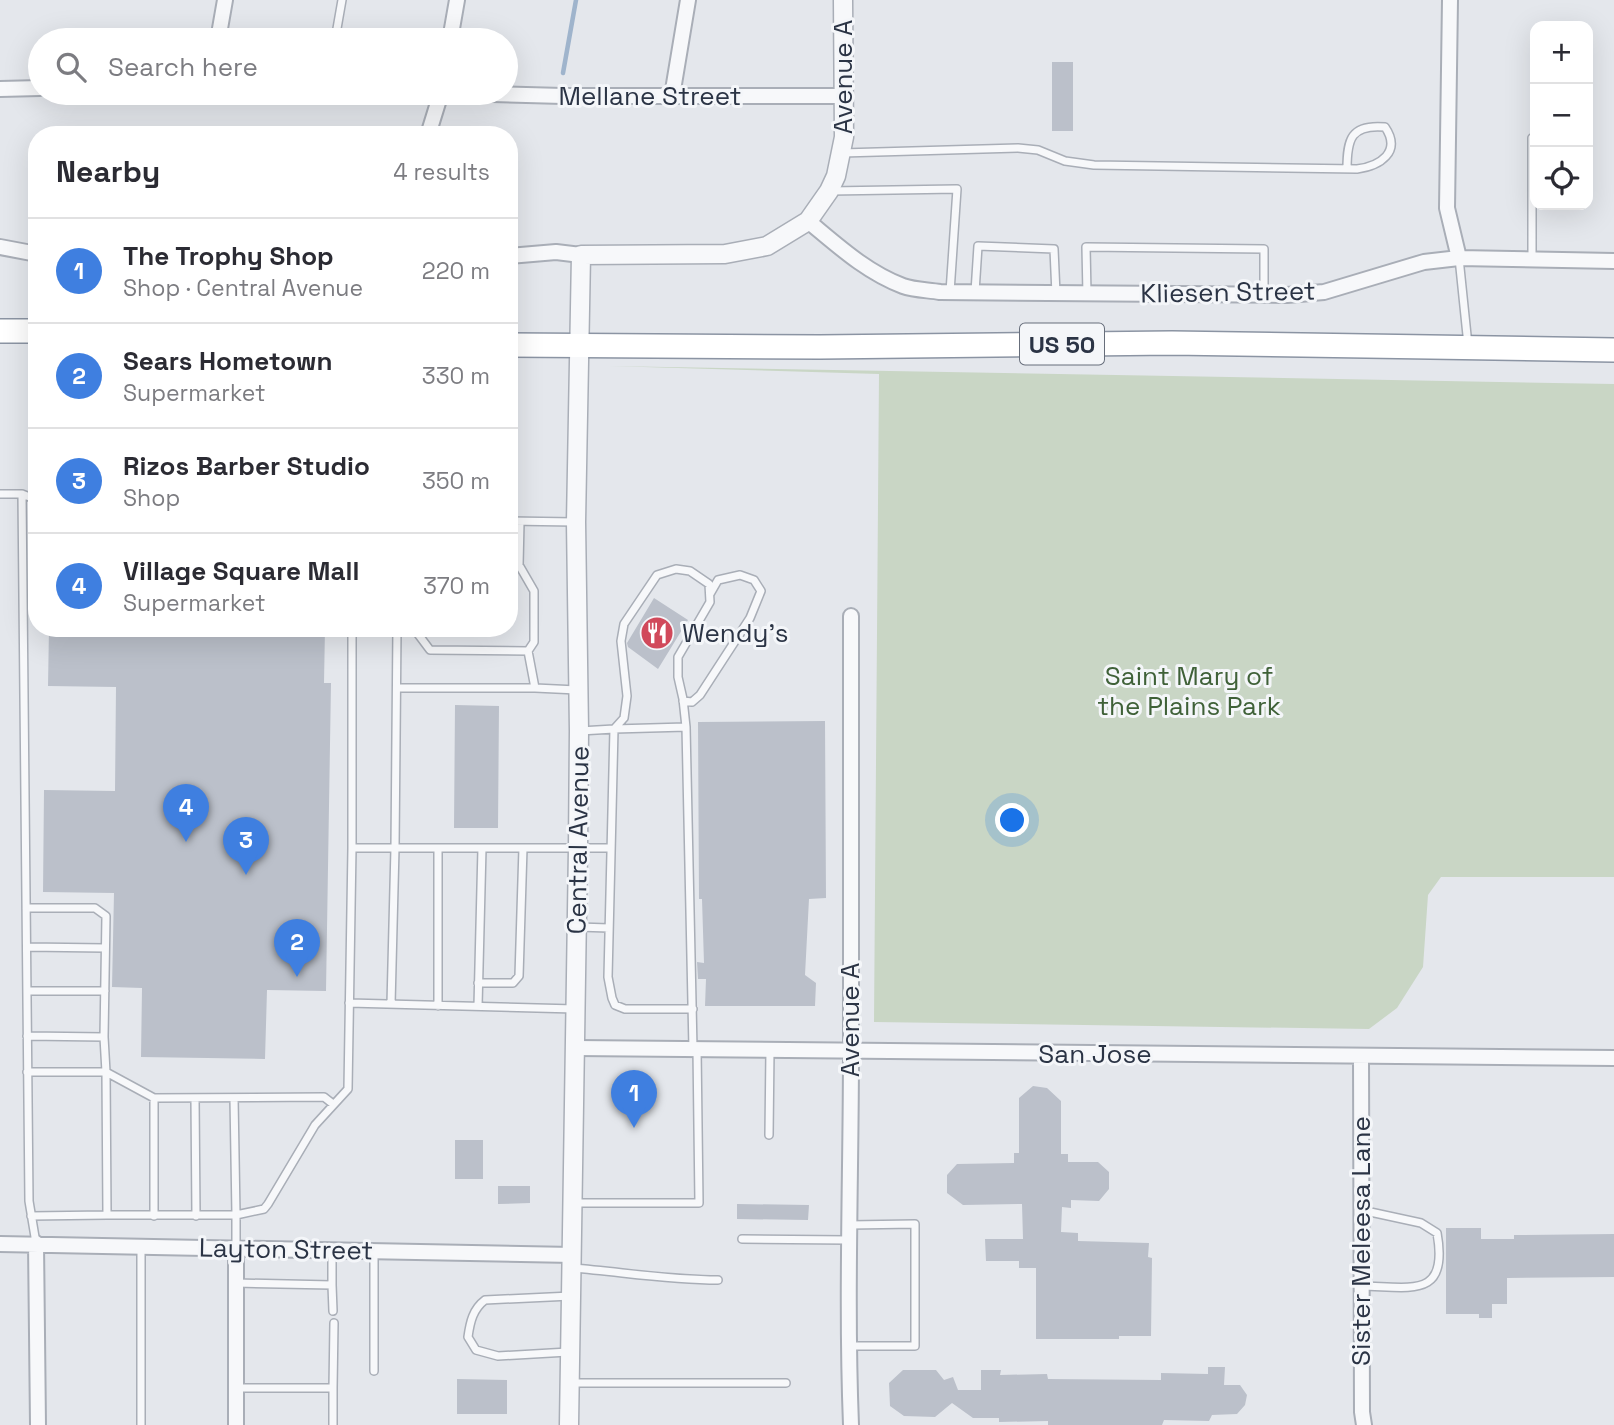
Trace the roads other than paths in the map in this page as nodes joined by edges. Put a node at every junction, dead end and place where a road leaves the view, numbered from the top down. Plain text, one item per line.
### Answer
1 (225, 0) edge
2 (342, 0) edge
3 (457, 0) edge
4 (688, 0) edge
5 (843, 0) edge
6 (1450, 0) edge
7 (220, 28) edge
8 (337, 28) edge
9 (452, 28) edge
10 (28, 88) edge
11 (0, 89) edge
12 (518, 94) edge
13 (672, 96) junction
14 (844, 96) junction
15 (437, 105) edge
16 (431, 126) edge
17 (1532, 147) edge
18 (842, 153) junction
19 (1347, 169) junction
20 (830, 191) junction
21 (808, 221) junction
22 (0, 247) edge
23 (28, 252) edge
24 (518, 255) edge
25 (581, 256) junction
26 (1459, 258) junction
27 (1532, 259) junction
28 (1614, 261) edge
29 (950, 292) junction
30 (975, 292) junction
31 (1087, 294) junction
32 (1264, 294) junction
33 (1056, 295) junction
34 (0, 331) edge
35 (28, 331) edge
36 (518, 345) edge
37 (578, 346) junction
38 (1468, 348) junction
39 (1614, 350) edge
40 (0, 494) edge
41 (22, 494) junction
42 (28, 496) edge
43 (520, 522) joint
44 (576, 522) junction
45 (519, 565) joint
46 (710, 595) junction
47 (851, 616) dead end
48 (352, 637) edge
49 (397, 637) edge
50 (420, 637) edge
51 (527, 651) junction
52 (397, 688) junction
53 (535, 688) junction
54 (579, 690) junction
55 (683, 701) junction
56 (685, 727) junction
57 (614, 729) junction
58 (579, 731) junction
59 (352, 848) junction
60 (395, 848) junction
61 (438, 848) junction
62 (482, 848) junction
63 (523, 848) junction
64 (578, 848) junction
65 (611, 848) junction
66 (26, 908) junction
67 (577, 927) junction
68 (609, 928) junction
69 (26, 947) junction
70 (105, 948) junction
71 (478, 983) junction
72 (27, 991) junction
73 (104, 991) junction
74 (349, 1003) junction
75 (391, 1004) junction
76 (438, 1006) junction
77 (478, 1006) junction
78 (576, 1009) junction
79 (693, 1009) junction
80 (27, 1036) junction
81 (104, 1037) junction
82 (576, 1048) junction
83 (695, 1049) junction
84 (770, 1051) junction
85 (851, 1052) junction
86 (1361, 1056) junction
87 (1614, 1058) edge
88 (27, 1072) junction
89 (106, 1072) junction
90 (154, 1098) junction
91 (195, 1098) junction
92 (234, 1098) junction
93 (333, 1104) junction
94 (769, 1135) dead end
95 (574, 1203) junction
96 (1361, 1210) junction
97 (236, 1214) junction
98 (107, 1215) junction
99 (31, 1216) junction
100 (154, 1216) junction
101 (196, 1216) junction
102 (848, 1232) junction
103 (742, 1239) dead end
104 (36, 1243) junction
105 (0, 1244) edge
106 (141, 1246) junction
107 (236, 1248) junction
108 (332, 1250) junction
109 (374, 1251) junction
110 (572, 1261) junction
111 (718, 1280) dead end
112 (236, 1283) junction
113 (332, 1285) junction
114 (1362, 1286) junction
115 (572, 1296) junction
116 (333, 1311) dead end
117 (334, 1323) dead end
118 (848, 1346) junction
119 (571, 1352) junction
120 (374, 1371) dead end
121 (570, 1383) junction
122 (786, 1383) dead end
123 (236, 1388) junction
124 (333, 1388) junction
125 (38, 1425) edge
126 (141, 1425) edge
127 (236, 1425) edge
128 (333, 1425) edge
129 (569, 1425) edge
130 (852, 1425) edge
131 (1364, 1425) edge

1 - 7 street
2 - 8 lane
3 - 9 street
4 - 13 street
5 - 14 street, Avenue A
6 - 26 street
10 - 11 street
12 - 13 street, Mellane Street
13 - 14 street, Mellane Street
14 - 18 street, Avenue A
15 - 16 street
17 - 27 lane
18 - 19 lane
18 - 20 street, Avenue A
19 - 19 lane
20 - 21 street, Avenue A
20 - 29 lane
21 - 25 street
21 - 29 street, Kliesen Street
22 - 23 street
24 - 25 street
25 - 37 street, Central Avenue
26 - 27 street, Kliesen Street
26 - 32 street, Kliesen Street
26 - 38 lane
27 - 28 street, Kliesen Street
29 - 30 street, Kliesen Street
30 - 33 street, Kliesen Street
30 - 33 lane
31 - 32 street, Kliesen Street
31 - 32 lane
31 - 33 street, Kliesen Street
34 - 35 highway
36 - 37 highway, US 50
37 - 38 highway, US 50
37 - 44 street, Central Avenue
38 - 39 highway, US 50
40 - 41 lane
41 - 42 lane
41 - 66 lane
43 - 44 lane
43 - 45 lane
44 - 54 street, Central Avenue
45 - 51 lane
46 - 55 lane
46 - 55 lane
46 - 57 lane
47 - 85 street, Avenue A
48 - 59 lane
49 - 52 lane
50 - 51 lane
51 - 53 lane
52 - 53 lane
52 - 60 lane
53 - 54 lane
54 - 58 street, Central Avenue
55 - 56 lane
56 - 57 lane
56 - 79 lane
57 - 58 lane
57 - 65 lane
58 - 64 street, Central Avenue
59 - 60 lane
59 - 74 lane
60 - 61 lane
60 - 75 lane
61 - 62 lane
61 - 76 lane
62 - 63 lane
62 - 71 lane
63 - 64 lane
63 - 71 lane
64 - 65 lane
64 - 67 street, Central Avenue
65 - 68 lane
66 - 69 lane
66 - 70 lane
67 - 68 lane
67 - 78 street, Central Avenue
68 - 79 lane
69 - 70 lane
69 - 72 lane
70 - 73 lane
71 - 77 lane
72 - 73 lane
72 - 80 lane
73 - 81 lane
74 - 75 lane
74 - 93 lane
75 - 76 lane
76 - 77 lane
77 - 78 lane
78 - 82 street, Central Avenue
79 - 83 lane
80 - 81 lane
80 - 88 lane
81 - 89 lane
82 - 83 street, San Jose
82 - 95 street, Central Avenue
83 - 84 street, San Jose
83 - 95 lane
84 - 85 street, San Jose
84 - 94 lane
85 - 86 street, San Jose
85 - 102 street, Avenue A
86 - 87 street, San Jose
86 - 96 street, Sister Meleesa Lane
88 - 89 lane
88 - 99 lane
89 - 90 lane
89 - 98 lane
90 - 91 lane
90 - 100 lane
91 - 92 lane
91 - 101 lane
92 - 93 lane
92 - 97 lane
93 - 97 lane
95 - 110 street, Central Avenue
96 - 114 street, Sister Meleesa Lane
96 - 114 lane
97 - 101 lane
97 - 107 lane
98 - 99 lane
98 - 100 lane
99 - 104 lane
100 - 101 lane
102 - 103 lane
102 - 118 street, Avenue A
102 - 118 lane
104 - 105 street, Layton Street
104 - 106 street, Layton Street
104 - 125 street
106 - 107 street, Layton Street
106 - 126 lane
107 - 108 street, Layton Street
107 - 112 street
108 - 109 street, Layton Street
108 - 113 lane
109 - 110 street, Layton Street
109 - 120 lane
110 - 111 lane
110 - 115 street, Central Avenue
112 - 113 lane
112 - 123 street
113 - 116 lane
114 - 131 street, Sister Meleesa Lane
115 - 119 street, Central Avenue
115 - 119 lane
117 - 124 lane
118 - 130 street, Avenue A
119 - 121 street, Central Avenue
121 - 122 lane
121 - 129 street, Central Avenue
123 - 124 lane
123 - 127 street
124 - 128 lane

